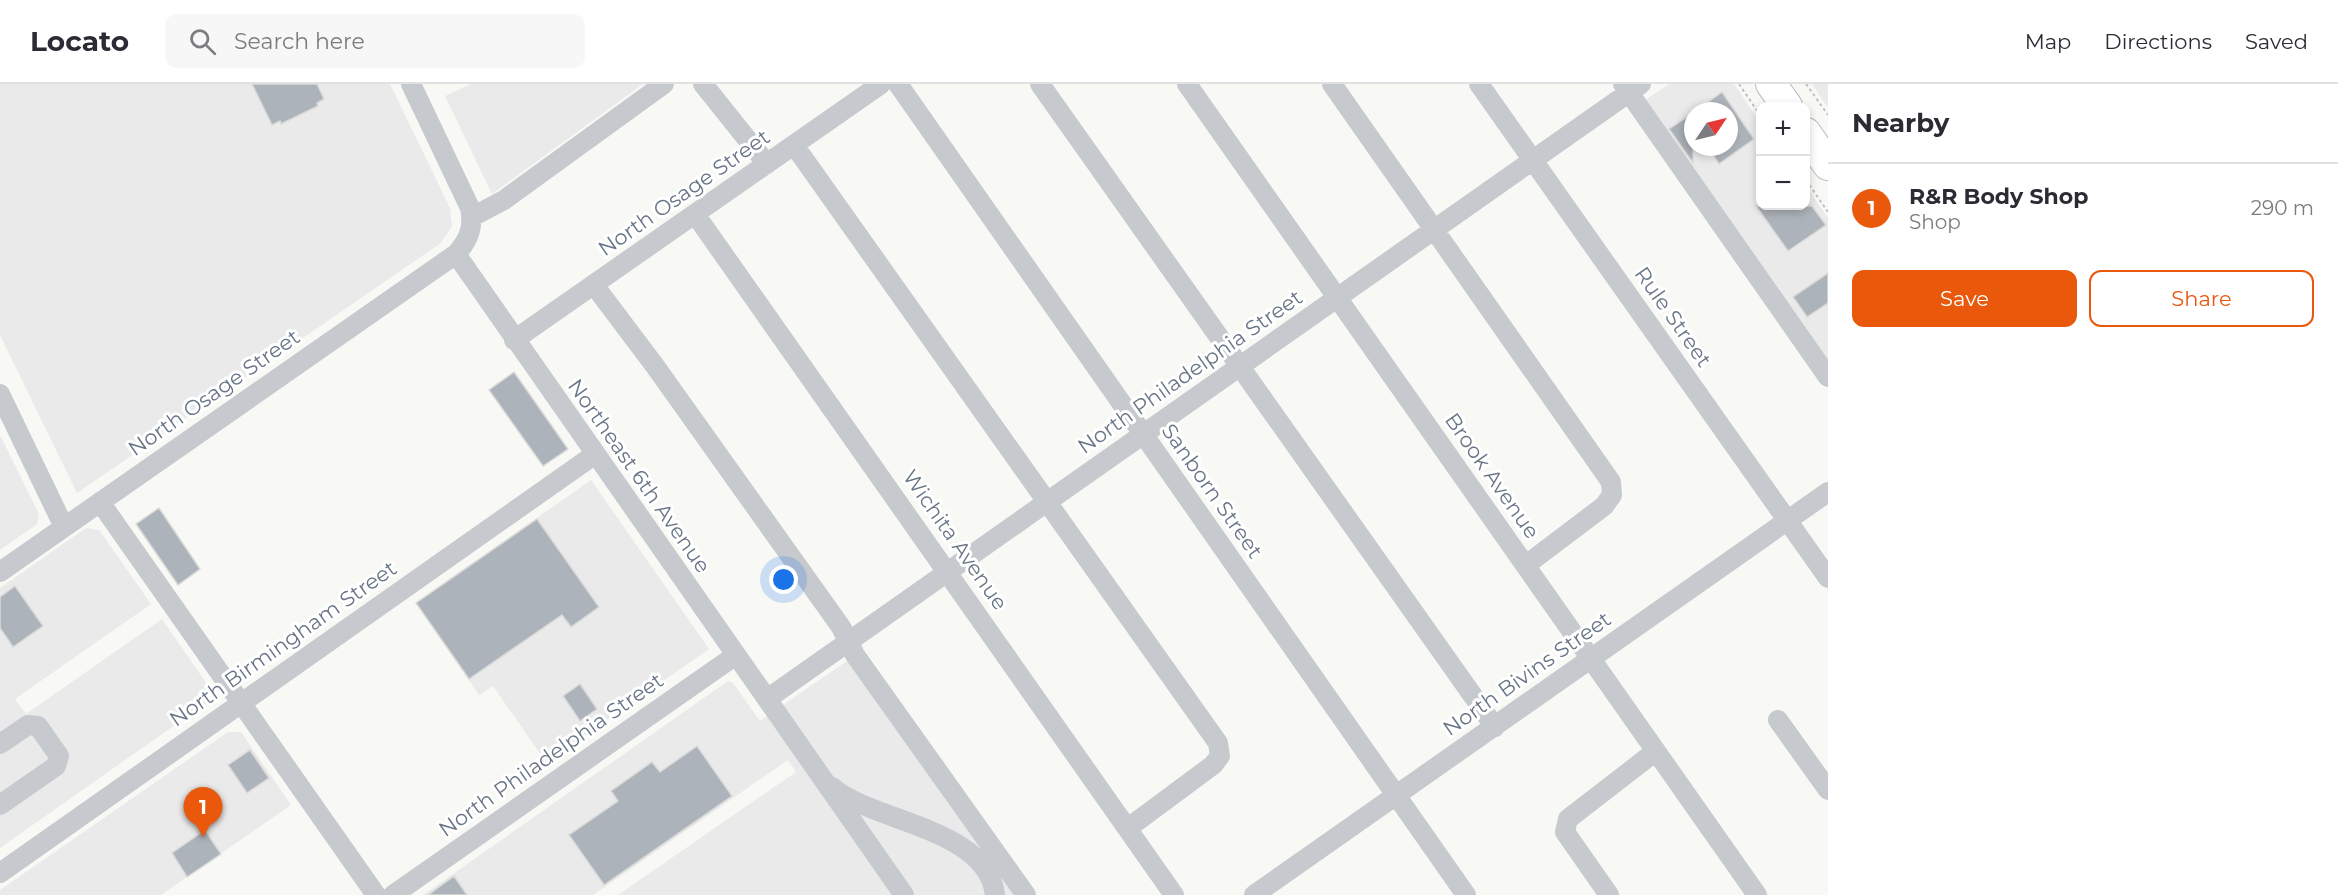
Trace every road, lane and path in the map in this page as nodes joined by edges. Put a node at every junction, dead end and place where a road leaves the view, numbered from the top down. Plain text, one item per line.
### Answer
1 (411, 84) edge
2 (664, 84) edge
3 (703, 84) edge
4 (881, 84) edge
5 (898, 84) edge
6 (1040, 84) edge
7 (1187, 84) edge
8 (1332, 84) edge
9 (1479, 84) edge
10 (1739, 84) edge
11 (1771, 84) edge
12 (1806, 84) edge
13 (1631, 87) edge
14 (1784, 102) edge
15 (1756, 108) edge
16 (1828, 115) edge
17 (1810, 139) edge
18 (794, 145) junction
19 (1533, 160) junction
20 (767, 164) junction
21 (1828, 165) edge
22 (1810, 186) edge
23 (1828, 212) edge
24 (695, 214) junction
25 (472, 217) junction
26 (1435, 229) junction
27 (456, 254) junction
28 (594, 285) junction
29 (1338, 298) junction
30 (514, 340) junction
31 (1240, 366) junction
32 (1828, 377) edge
33 (0, 394) edge
34 (1143, 434) junction
35 (594, 455) junction
36 (1828, 492) edge
37 (100, 502) junction
38 (1047, 502) junction
39 (1788, 520) junction
40 (64, 527) junction
41 (1526, 565) junction
42 (947, 571) junction
43 (0, 572) edge
44 (1828, 578) edge
45 (848, 641) junction
46 (736, 655) junction
47 (1591, 658) junction
48 (767, 699) junction
49 (240, 704) junction
50 (1778, 720) dead end
51 (1495, 727) junction
52 (0, 744) edge
53 (1656, 751) junction
54 (821, 777) junction
55 (1828, 790) edge
56 (1396, 796) junction
57 (0, 805) edge
58 (1128, 828) junction
59 (0, 873) edge
60 (376, 895) edge
61 (393, 895) edge
62 (904, 895) edge
63 (996, 895) edge
64 (1026, 895) edge
65 (1174, 895) edge
66 (1254, 895) edge
67 (1466, 895) edge
68 (1609, 895) edge
69 (1757, 895) edge

1 - 25 street
2 - 25 street
3 - 20 street
4 - 18 street, North Osage Street
5 - 34 street, Sanborn Street
6 - 31 street
7 - 29 street, Brook Avenue
8 - 26 street
9 - 19 street, Rule Street
10 - 15 path
11 - 14 highway
12 - 16 path
13 - 19 street, North Philadelphia Street
13 - 32 street
17 - 21 highway
18 - 20 street, North Osage Street
18 - 38 street
19 - 26 street, North Philadelphia Street
19 - 39 street, Rule Street
20 - 24 street, North Osage Street
22 - 23 path
24 - 28 street, North Osage Street
24 - 42 street, Wichita Avenue
25 - 27 street
26 - 29 street, North Philadelphia Street
26 - 41 street
27 - 30 street, Northeast 6th Avenue
27 - 37 street, North Osage Street
28 - 30 street, North Osage Street
28 - 45 street
29 - 31 street, North Philadelphia Street
29 - 41 street, Brook Avenue
30 - 35 street, Northeast 6th Avenue
31 - 34 street, North Philadelphia Street
31 - 51 street
33 - 40 street
34 - 38 street, North Philadelphia Street
34 - 56 street, Sanborn Street
35 - 46 street, Northeast 6th Avenue
35 - 49 street, North Birmingham Street
36 - 39 street, North Bivins Street
37 - 40 street, North Osage Street
37 - 49 street
38 - 42 street, North Philadelphia Street
38 - 58 street
39 - 44 street, Rule Street
39 - 47 street, North Bivins Street
40 - 43 street, North Osage Street
41 - 47 street, Brook Avenue
42 - 45 street, North Philadelphia Street
42 - 58 street, Wichita Avenue
45 - 48 street, North Philadelphia Street
45 - 64 street
46 - 48 street, Northeast 6th Avenue
46 - 61 street, North Philadelphia Street
47 - 51 street, North Bivins Street
47 - 53 street, Brook Avenue
48 - 54 street, Northeast 6th Avenue
49 - 59 street, North Birmingham Street
49 - 60 street
50 - 55 street
51 - 56 street, North Bivins Street
52 - 57 street
53 - 68 street
53 - 69 street, Brook Avenue
54 - 62 street, Northeast 6th Avenue
54 - 63 street
56 - 66 street, North Bivins Street
56 - 67 street, Sanborn Street
58 - 65 street, Wichita Avenue

